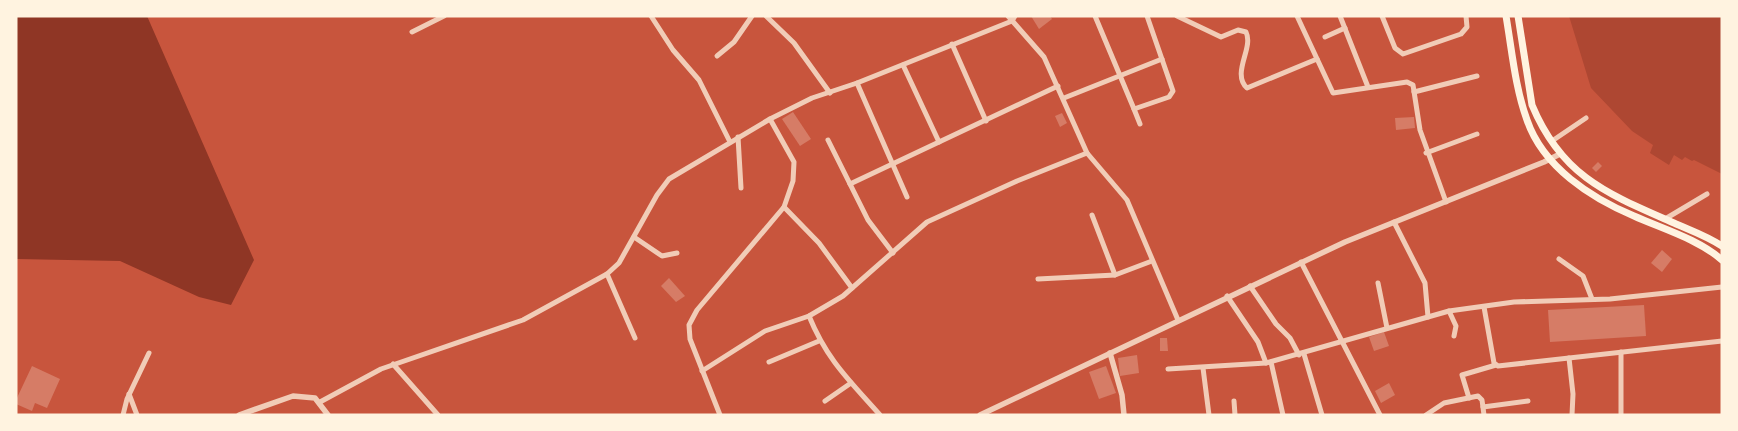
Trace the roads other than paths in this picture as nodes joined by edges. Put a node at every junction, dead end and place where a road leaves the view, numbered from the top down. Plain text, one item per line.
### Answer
1 (444, 16) edge
2 (651, 16) edge
3 (752, 16) edge
4 (766, 16) edge
5 (779, 16) edge
6 (1096, 16) edge
7 (1148, 16) edge
8 (1177, 16) edge
9 (1297, 16) edge
10 (1340, 16) edge
11 (1382, 16) edge
12 (1466, 16) edge
13 (1506, 16) edge
14 (1518, 16) edge
15 (1012, 18) edge
16 (774, 22) junction
17 (1346, 28) junction
18 (412, 32) dead end
19 (1325, 37) dead end
20 (952, 44) junction
21 (717, 56) dead end
22 (1162, 59) junction
23 (1317, 59) junction
24 (903, 65) junction
25 (1120, 74) junction
26 (1477, 76) dead end
27 (858, 83) junction
28 (1058, 86) junction
29 (1368, 87) junction
30 (1414, 92) junction
31 (830, 93) junction
32 (1064, 98) junction
33 (1134, 109) junction
34 (1586, 118) dead end
35 (770, 119) junction
36 (986, 121) junction
37 (1140, 124) dead end
38 (1477, 134) dead end
39 (738, 137) junction
40 (828, 140) dead end
41 (1552, 141) junction
42 (730, 142) junction
43 (938, 142) junction
44 (1088, 153) junction
45 (1426, 153) junction
46 (1560, 154) junction
47 (1551, 160) junction
48 (892, 164) junction
49 (850, 184) junction
50 (741, 188) dead end
51 (1707, 194) dead end
52 (907, 197) dead end
53 (1446, 202) junction
54 (784, 207) junction
55 (1092, 215) dead end
56 (1665, 219) junction
57 (1394, 222) junction
58 (634, 237) junction
59 (1722, 246) edge
60 (677, 253) dead end
61 (893, 253) junction
62 (1559, 259) dead end
63 (1722, 260) edge
64 (1152, 261) junction
65 (1300, 262) junction
66 (607, 274) junction
67 (1115, 275) junction
68 (1038, 279) dead end
69 (1378, 283) dead end
70 (1250, 286) junction
71 (1722, 287) edge
72 (852, 288) junction
73 (1227, 296) junction
74 (1592, 299) junction
75 (1484, 307) junction
76 (1450, 311) junction
77 (809, 316) junction
78 (1428, 317) junction
79 (1178, 320) junction
80 (1387, 328) junction
81 (1454, 336) dead end
82 (635, 338) dead end
83 (1722, 340) edge
84 (819, 341) junction
85 (1341, 342) junction
86 (1622, 352) junction
87 (149, 353) dead end
88 (1110, 353) junction
89 (1302, 354) junction
90 (1569, 358) junction
91 (769, 362) dead end
92 (1268, 363) junction
93 (393, 364) junction
94 (1496, 365) junction
95 (1203, 368) junction
96 (1168, 369) dead end
97 (702, 371) junction
98 (851, 383) junction
99 (129, 394) junction
100 (1469, 398) junction
101 (825, 401) dead end
102 (1234, 401) dead end
103 (1528, 401) dead end
104 (320, 402) junction
105 (1483, 407) junction
106 (123, 415) edge
107 (137, 415) edge
108 (239, 415) edge
109 (328, 415) edge
110 (438, 415) edge
111 (720, 415) edge
112 (880, 415) edge
113 (980, 415) edge
114 (1124, 415) edge
115 (1209, 415) edge
116 (1235, 415) edge
117 (1283, 415) edge
118 (1322, 415) edge
119 (1380, 415) edge
120 (1426, 415) edge
121 (1484, 415) edge
122 (1572, 415) edge
123 (1621, 415) edge

1 - 18 street
2 - 42 street
3 - 21 street
4 - 16 street
5 - 16 street
6 - 25 street
7 - 22 street
8 - 23 street
9 - 23 street
10 - 17 street
11 - 12 street
13 - 47 main road
14 - 41 main road
15 - 20 street
15 - 28 street
16 - 31 street
17 - 19 street
17 - 29 street
20 - 24 street
20 - 36 street
22 - 25 street
22 - 33 street
23 - 29 street
24 - 27 street
24 - 43 street
25 - 32 street
25 - 33 street
26 - 30 street
27 - 31 street
27 - 48 street
28 - 32 street
28 - 36 street
29 - 30 street
30 - 45 street
31 - 35 street
32 - 44 street
33 - 37 street
34 - 41 street
35 - 39 street
35 - 54 street
36 - 43 street
38 - 45 street
39 - 42 street
39 - 50 street
40 - 49 street
41 - 46 main road
42 - 58 street
43 - 48 street
44 - 61 street
44 - 64 street
45 - 53 street
46 - 47 street
46 - 56 main road
47 - 53 street
47 - 63 main road
48 - 49 street
48 - 52 street
49 - 61 street
51 - 56 street
53 - 57 street
54 - 72 street
54 - 97 street
55 - 67 street
56 - 59 main road
57 - 65 street
57 - 78 street
58 - 60 street
58 - 66 street
61 - 72 street
62 - 74 street
64 - 67 street
64 - 79 street
65 - 70 street
65 - 85 street
66 - 82 street
66 - 93 street
67 - 68 street
69 - 80 street
70 - 73 street
70 - 89 street
71 - 74 street
72 - 77 street
73 - 79 street
73 - 92 street
74 - 75 street
75 - 76 street
75 - 94 street
76 - 78 street
76 - 81 street
77 - 84 street
77 - 97 street
78 - 80 street
79 - 88 street
80 - 85 street
83 - 86 street
84 - 91 street
84 - 98 street
85 - 89 street
85 - 119 street
86 - 90 street
86 - 123 street
87 - 99 street
88 - 113 street
88 - 114 street
89 - 92 street
89 - 118 street
90 - 94 street
90 - 122 street
92 - 95 street
92 - 117 street
93 - 104 street
93 - 110 street
94 - 100 street
95 - 96 street
95 - 115 street
97 - 111 street
98 - 101 street
98 - 112 street
99 - 106 street
99 - 107 street
100 - 105 street
100 - 120 street
102 - 116 street
103 - 105 street
104 - 108 street
104 - 109 street
105 - 121 street

